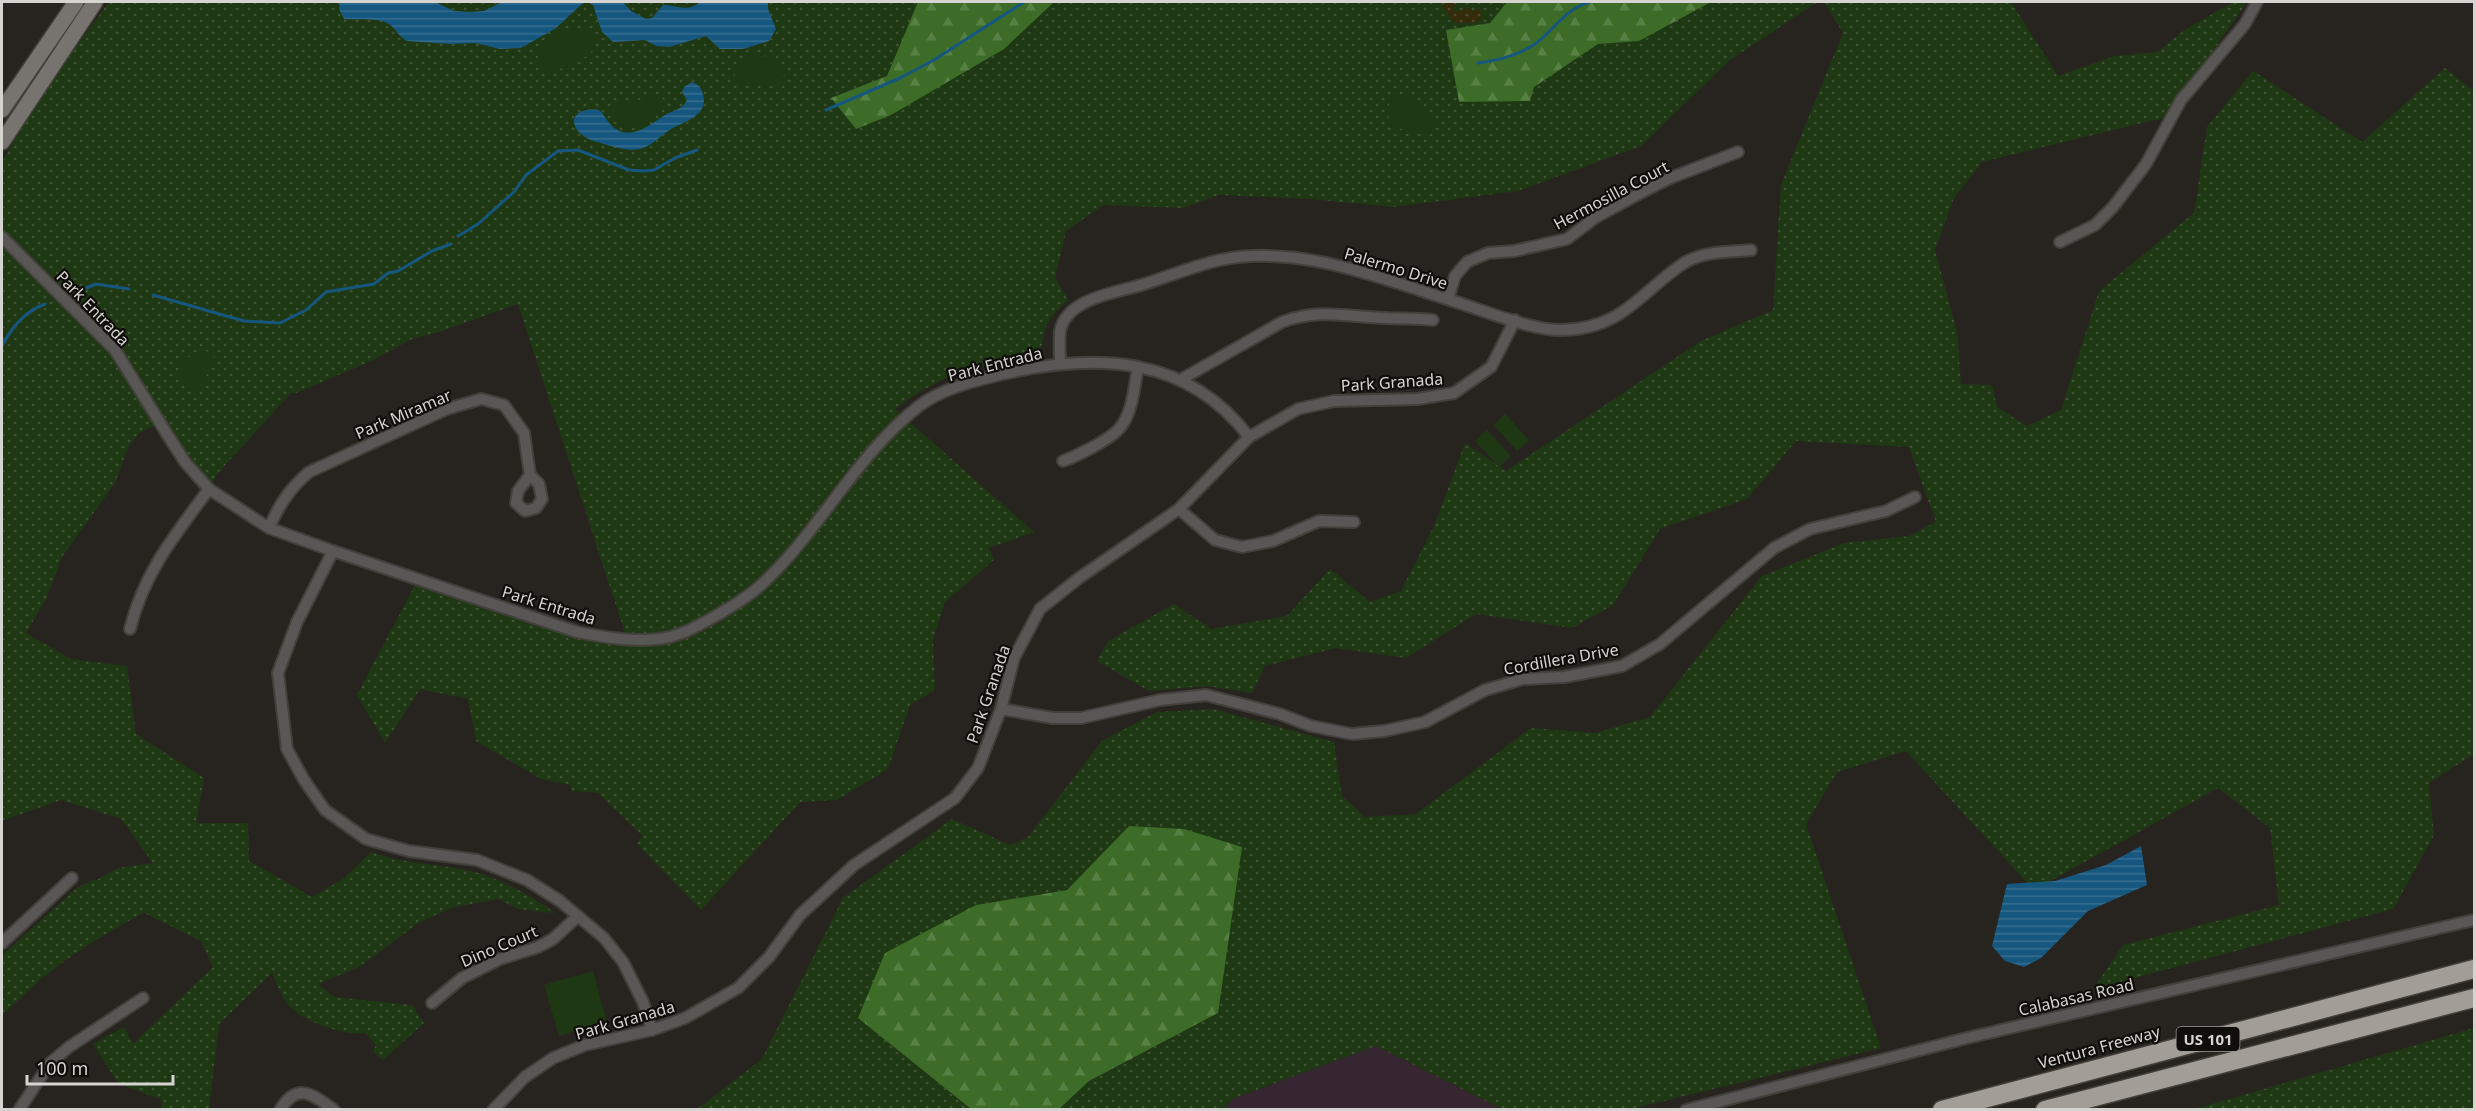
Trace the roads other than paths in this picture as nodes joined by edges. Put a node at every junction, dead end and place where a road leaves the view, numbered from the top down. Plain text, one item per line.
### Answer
1 (76, 2) edge
2 (93, 2) edge
3 (2257, 2) edge
4 (2, 110) edge
5 (2, 142) edge
6 (1738, 152) dead end
7 (2, 237) edge
8 (2060, 242) dead end
9 (1751, 250) dead end
10 (1448, 299) junction
11 (1433, 320) dead end
12 (1515, 320) junction
13 (1060, 364) junction
14 (1138, 367) junction
15 (1180, 380) junction
16 (1249, 437) junction
17 (1063, 461) dead end
18 (530, 475) dead end
19 (209, 489) junction
20 (1915, 497) dead end
21 (1179, 509) junction
22 (1354, 522) dead end
23 (269, 528) junction
24 (333, 551) junction
25 (130, 629) dead end
26 (1001, 709) junction
27 (72, 878) dead end
28 (578, 916) junction
29 (2475, 920) edge
30 (2, 943) edge
31 (2475, 969) edge
32 (143, 998) dead end
33 (2475, 998) edge
34 (432, 1004) dead end
35 (652, 1030) junction
36 (19, 1110) edge
37 (280, 1110) edge
38 (334, 1110) edge
39 (493, 1110) edge
40 (1686, 1110) edge
41 (1942, 1110) edge
42 (2045, 1110) edge

1 - 4 street
2 - 5 street
3 - 8 street
6 - 10 street, Hermosilla Court
7 - 19 street, Park Entrada
9 - 12 street, Palermo Drive
10 - 12 street, Palermo Drive
10 - 13 street, Palermo Drive
11 - 15 street
12 - 16 street, Park Granada
13 - 14 street, Park Entrada
13 - 24 street, Park Entrada
14 - 15 street, Park Entrada
14 - 17 street
15 - 16 street, Park Entrada
16 - 21 street, Park Granada
18 - 23 street, Park Miramar
19 - 23 street, Park Entrada
19 - 25 street
20 - 26 street, Cordillera Drive
21 - 22 street
21 - 26 street, Park Granada
23 - 24 street, Park Entrada
24 - 28 street
26 - 35 street, Park Granada
27 - 30 street
28 - 34 street, Dino Court
28 - 35 street
29 - 40 street, Calabasas Road
31 - 41 highway, Ventura Freeway / US 101
32 - 36 street
33 - 42 highway, US 101
35 - 39 street, Park Granada
37 - 38 street

